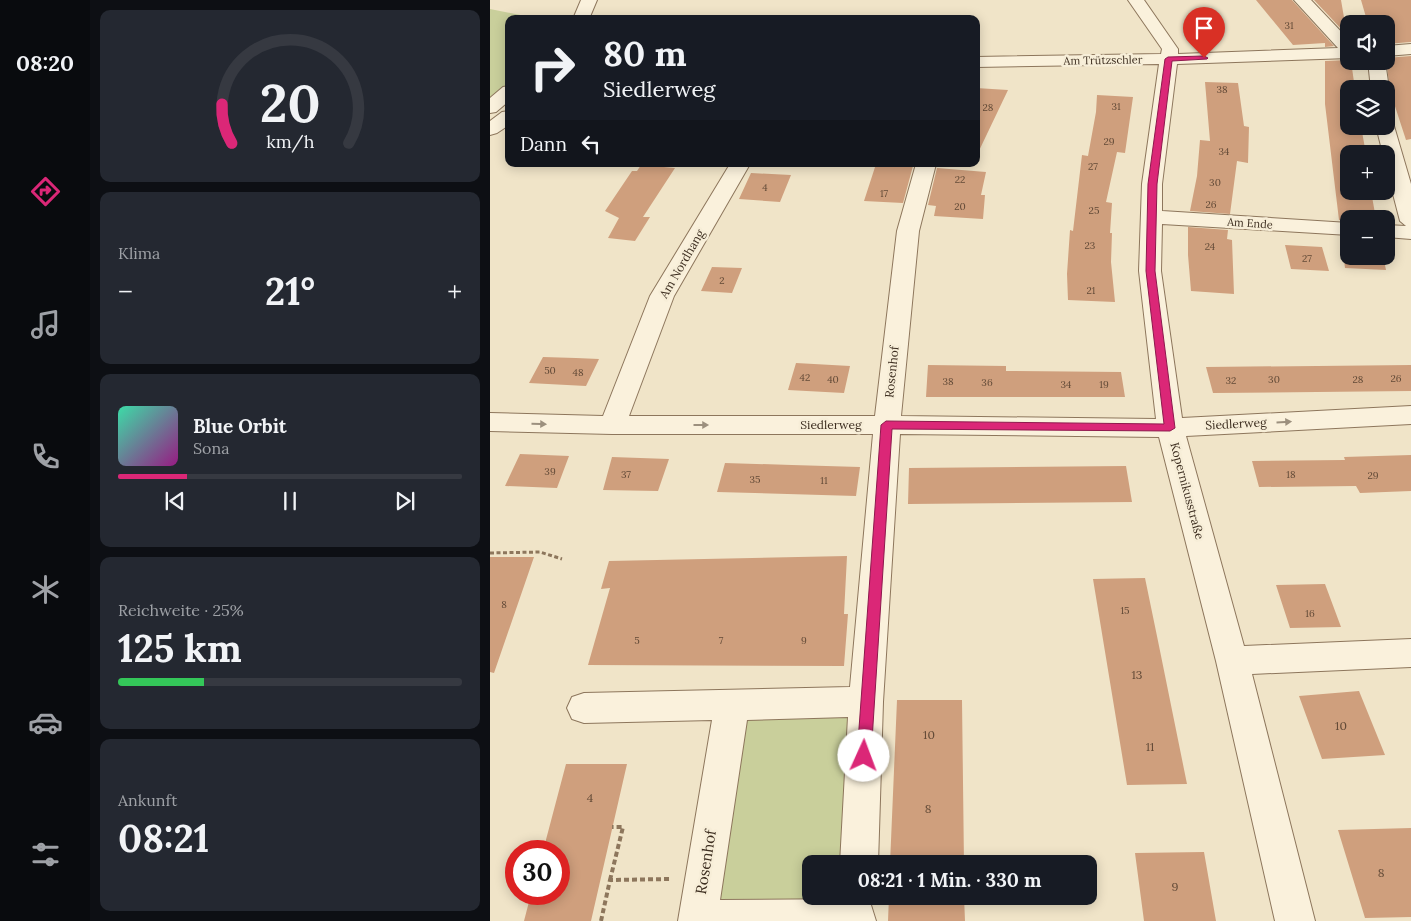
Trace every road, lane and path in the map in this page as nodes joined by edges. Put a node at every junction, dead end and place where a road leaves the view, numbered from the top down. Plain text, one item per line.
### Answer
1 (588, 0) edge
2 (1136, 0) edge
3 (1302, 0) edge
4 (583, 15) edge
5 (1340, 41) edge
6 (1411, 49) edge
7 (1395, 50) edge
8 (1340, 51) edge
9 (1168, 59) junction
10 (980, 62) edge
11 (505, 95) edge
12 (490, 108) edge
13 (505, 119) edge
14 (490, 129) edge
15 (1387, 135) edge
16 (738, 167) edge
17 (925, 167) edge
18 (1151, 217) junction
19 (1411, 221) edge
20 (1340, 228) edge
21 (1395, 232) edge
22 (1411, 233) edge
23 (1411, 415) edge
24 (490, 422) edge
25 (612, 425) junction
26 (886, 425) junction
27 (1170, 428) junction
28 (490, 553) edge
29 (562, 559) dead end
30 (1411, 653) edge
31 (1232, 661) junction
32 (866, 702) junction
33 (732, 705) junction
34 (584, 708) dead end
35 (612, 827) dead end
36 (859, 855) edge
37 (704, 878) junction
38 (610, 880) junction
39 (857, 912) edge
40 (601, 921) edge
41 (1296, 921) edge

1 - 4 street
2 - 9 street, Kopernikusstraße
3 - 5 street
6 - 7 street
8 - 9 street, Am Trützschler
9 - 10 street, Am Trützschler
9 - 18 street, Kopernikusstraße
11 - 12 street
13 - 14 street
15 - 19 street
16 - 25 street, Am Nordhang
17 - 26 street, Rosenhof
18 - 20 street, Am Ende
18 - 27 street, Kopernikusstraße
21 - 22 street
27 -> 23 street, Siedlerweg
24 -> 25 street, Siedlerweg
25 -> 26 street, Siedlerweg
26 - 27 street, Siedlerweg
26 - 32 street, Rosenhof
27 - 31 street, Kopernikusstraße
28 - 29 path
30 - 31 street
31 - 41 street, Kopernikusstraße
32 - 33 street
32 - 36 street, Rosenhof
33 - 34 street
33 - 37 street, Rosenhof
35 - 38 path
37 - 38 path
37 - 39 street, Rosenhof
38 - 40 path

